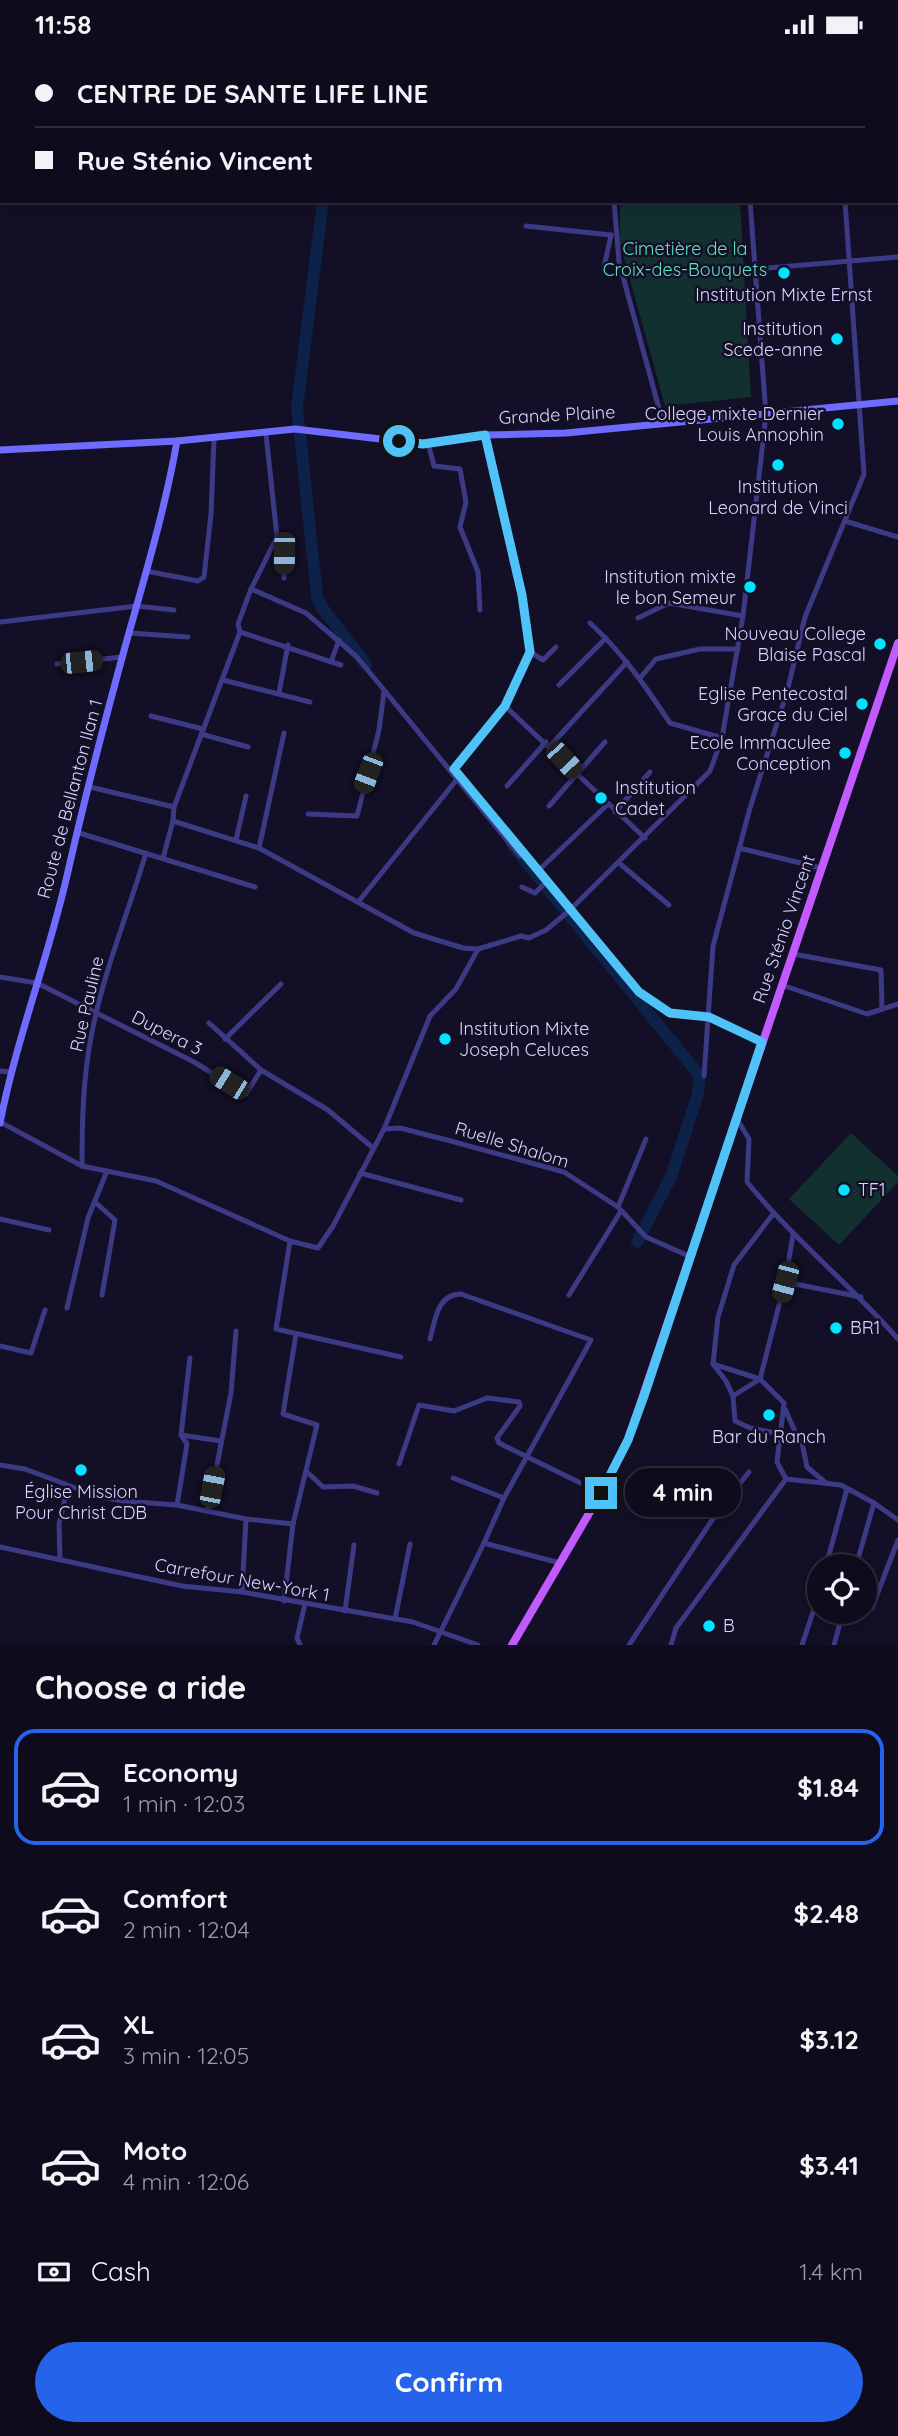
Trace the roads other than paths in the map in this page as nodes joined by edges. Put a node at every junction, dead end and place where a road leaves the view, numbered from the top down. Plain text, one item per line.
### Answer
1 (614, 203) edge
2 (750, 203) edge
3 (845, 203) edge
4 (614, 222) junction
5 (526, 226) dead end
6 (611, 235) junction
7 (898, 257) edge
8 (848, 261) junction
9 (604, 267) dead end
10 (755, 269) junction
11 (898, 401) edge
12 (857, 405) junction
13 (766, 415) junction
14 (663, 423) junction
15 (266, 433) junction
16 (485, 435) junction
17 (214, 438) junction
18 (177, 441) junction
19 (428, 443) junction
20 (0, 450) edge
21 (845, 521) junction
22 (277, 537) junction
23 (898, 537) edge
24 (146, 571) junction
25 (284, 578) dead end
26 (251, 589) junction
27 (136, 606) junction
28 (174, 610) dead end
29 (480, 610) dead end
30 (743, 616) junction
31 (638, 618) dead end
32 (0, 621) edge
33 (590, 624) dead end
34 (240, 632) junction
35 (129, 633) junction
36 (188, 637) dead end
37 (606, 638) junction
38 (339, 639) junction
39 (898, 643) edge
40 (288, 645) junction
41 (556, 647) dead end
42 (738, 649) junction
43 (530, 652) junction
44 (122, 657) junction
45 (331, 661) junction
46 (627, 662) junction
47 (57, 664) dead end
48 (341, 665) dead end
49 (893, 671) edge
50 (640, 678) junction
51 (223, 680) junction
52 (559, 685) dead end
53 (384, 692) junction
54 (279, 693) junction
55 (310, 702) dead end
56 (505, 706) junction
57 (151, 716) dead end
58 (202, 731) junction
59 (284, 733) dead end
60 (722, 738) junction
61 (605, 742) dead end
62 (548, 744) junction
63 (248, 747) dead end
64 (650, 772) dead end
65 (577, 774) junction
66 (459, 777) junction
67 (507, 786) dead end
68 (90, 787) junction
69 (472, 793) junction
70 (246, 796) dead end
71 (607, 805) junction
72 (549, 806) dead end
73 (174, 807) junction
74 (615, 812) junction
75 (308, 814) dead end
76 (173, 821) junction
77 (76, 832) junction
78 (645, 838) junction
79 (236, 840) junction
80 (259, 848) junction
81 (739, 848) junction
82 (146, 853) junction
83 (520, 856) dead end
84 (163, 858) junction
85 (619, 863) junction
86 (821, 868) junction
87 (539, 870) junction
88 (546, 882) junction
89 (255, 887) dead end
90 (522, 887) dead end
91 (359, 901) junction
92 (669, 905) dead end
93 (568, 911) junction
94 (478, 949) junction
95 (793, 954) junction
96 (0, 977) edge
97 (37, 983) junction
98 (281, 985) dead end
99 (782, 985) junction
100 (898, 1004) edge
101 (882, 1009) junction
102 (97, 1012) junction
103 (709, 1017) junction
104 (209, 1023) dead end
105 (225, 1039) junction
106 (762, 1042) junction
107 (261, 1070) junction
108 (0, 1071) edge
109 (11, 1072) junction
110 (704, 1076) dead end
111 (737, 1119) junction
112 (0, 1123) edge
113 (384, 1129) junction
114 (646, 1139) dead end
115 (373, 1149) junction
116 (82, 1165) junction
117 (107, 1171) junction
118 (360, 1173) junction
119 (461, 1200) dead end
120 (95, 1202) junction
121 (619, 1209) junction
122 (774, 1214) junction
123 (0, 1219) edge
124 (49, 1230) dead end
125 (793, 1235) junction
126 (290, 1241) junction
127 (691, 1257) junction
128 (785, 1282) junction
129 (102, 1295) dead end
130 (569, 1295) dead end
131 (861, 1297) junction
132 (67, 1308) dead end
133 (45, 1310) dead end
134 (236, 1331) dead end
135 (296, 1334) junction
136 (430, 1339) dead end
137 (898, 1339) edge
138 (0, 1346) edge
139 (401, 1357) dead end
140 (190, 1358) dead end
141 (713, 1364) junction
142 (760, 1379) junction
143 (733, 1396) junction
144 (785, 1409) junction
145 (780, 1434) junction
146 (181, 1435) junction
147 (799, 1439) junction
148 (221, 1441) junction
149 (528, 1457) junction
150 (399, 1464) dead end
151 (0, 1465) edge
152 (306, 1471) junction
153 (749, 1472) dead end
154 (453, 1478) dead end
155 (786, 1479) junction
156 (827, 1484) junction
157 (68, 1486) junction
158 (848, 1489) junction
159 (377, 1493) dead end
160 (601, 1493) junction
161 (504, 1498) junction
162 (874, 1503) junction
163 (177, 1505) junction
164 (208, 1511) junction
165 (246, 1520) junction
166 (898, 1520) edge
167 (293, 1524) junction
168 (898, 1540) edge
169 (484, 1543) junction
170 (410, 1544) dead end
171 (354, 1545) dead end
172 (0, 1547) edge
173 (830, 1554) edge
174 (859, 1554) edge
175 (60, 1558) junction
176 (561, 1563) junction
177 (242, 1592) junction
178 (877, 1595) edge
179 (284, 1601) junction
180 (305, 1604) junction
181 (345, 1611) junction
182 (396, 1619) junction
183 (809, 1624) edge
184 (840, 1624) edge
185 (442, 1631) junction
186 (300, 1645) edge
187 (435, 1645) edge
188 (478, 1645) edge
189 (512, 1645) edge
190 (629, 1645) edge
191 (671, 1645) edge
192 (802, 1645) edge
193 (834, 1645) edge

1 - 4 street
2 - 10 street
3 - 8 street
4 - 6 street
4 - 14 street
5 - 6 street
6 - 9 street
7 - 8 street
8 - 10 street
8 - 12 street
10 - 13 street
11 - 12 street, Grande Plaine
12 - 13 street, Grande Plaine
12 - 21 street
13 - 14 street, Grande Plaine
13 - 30 street
14 - 16 street, Grande Plaine
15 - 17 street, Grande Plaine
15 - 19 street, Grande Plaine
15 - 22 street
16 - 19 street, Grande Plaine
16 - 43 street
17 - 18 street, Grande Plaine
17 - 24 street
18 - 20 street, Grande Plaine
18 - 24 street, Route de Bellanton Ilan 1
19 - 29 street
21 - 23 street
21 - 81 street
22 - 25 street
22 - 26 street
24 - 27 street, Route de Bellanton Ilan 1
26 - 34 street
26 - 38 street
27 - 28 street
27 - 32 street
27 - 35 street, Route de Bellanton Ilan 1
30 - 31 street
30 - 42 street
33 - 37 street
34 - 40 street
34 - 51 street
35 - 36 street
35 - 44 street, Route de Bellanton Ilan 1
37 - 46 street
37 - 52 street
38 - 45 street
38 - 53 street
39 - 49 main road, Rue Sténio Vincent
40 - 45 street
40 - 54 street
41 - 43 street
42 - 50 street
42 - 60 street
43 - 56 street
44 - 47 street
44 - 68 street, Route de Bellanton Ilan 1
45 - 48 street
46 - 50 street
46 - 62 street
49 - 86 main road, Rue Sténio Vincent
50 - 60 street
51 - 54 street
51 - 58 street
53 - 66 street
53 - 75 street
54 - 55 street
56 - 62 street
56 - 66 street
57 - 58 street
58 - 63 street
58 - 73 street
59 - 80 street
60 - 78 street
61 - 65 street
62 - 65 street
62 - 67 street
64 - 74 street
65 - 71 street
65 - 72 street
66 - 69 street
66 - 91 street
68 - 73 street
68 - 77 street, Route de Bellanton Ilan 1
69 - 83 street
69 - 87 street
70 - 79 street
71 - 74 street
71 - 87 street
73 - 76 street
74 - 78 street
76 - 79 street
76 - 84 street
77 - 82 street
77 - 97 street, Route de Bellanton Ilan 1
78 - 85 street
79 - 80 street
80 - 91 street
81 - 86 street
81 - 103 street
82 - 84 street
82 - 102 street, Rue Pauline
84 - 89 street
85 - 92 street
85 - 93 street
86 - 95 main road, Rue Sténio Vincent
87 - 88 street
88 - 90 street
88 - 93 street
91 - 94 street
93 - 94 street
93 - 103 street
94 - 113 street
95 - 99 main road, Rue Sténio Vincent
95 - 101 street
96 - 97 street, Dupera 3
97 - 102 street, Dupera 3
97 - 109 street, Route de Bellanton Ilan 1
98 - 105 street
99 - 101 street
99 - 106 main road, Rue Sténio Vincent
100 - 101 street
102 - 107 street, Dupera 3
102 - 116 street, Rue Pauline
103 - 106 street
103 - 110 street
104 - 105 street
105 - 107 street
106 - 111 main road, Rue Sténio Vincent
107 - 115 street
108 - 109 street
109 - 112 street, Route de Bellanton Ilan 1
111 - 122 street
111 - 127 main road, Rue Sténio Vincent
112 - 116 street
113 - 115 street
113 - 121 street, Ruelle Shalom
114 - 121 street
115 - 118 street
116 - 117 street
117 - 120 street
117 - 126 street
118 - 119 street
118 - 126 street
120 - 129 street
120 - 132 street
121 - 127 street, Ruelle Shalom
121 - 130 street
122 - 125 street
122 - 141 street
123 - 124 street
125 - 128 street
125 - 131 street
126 - 135 street
127 - 160 main road, Rue Sténio Vincent
128 - 131 street
128 - 142 street
131 - 137 street
133 - 138 street
134 - 148 street
135 - 139 street
135 - 152 street
136 - 149 street
140 - 146 street
141 - 142 street
141 - 143 street
142 - 143 street
142 - 144 street
143 - 145 street
144 - 145 street
144 - 147 street
145 - 147 street
145 - 155 street
146 - 148 street
146 - 163 street
147 - 156 street
148 - 164 street
149 - 150 street
149 - 160 street
149 - 161 street
151 - 157 street
152 - 159 street
152 - 167 street
153 - 190 street
154 - 161 street
155 - 156 street
155 - 191 street
156 - 158 street
157 - 163 street
157 - 175 street
158 - 162 street
158 - 173 street
160 - 176 main road, Rue Sténio Vincent
161 - 169 street
162 - 166 street
162 - 174 street
163 - 164 street
164 - 165 street
165 - 167 street
165 - 177 street
167 - 179 street
168 - 178 street
169 - 176 street
169 - 185 street
170 - 182 street
171 - 181 street
172 - 175 street, Carrefour New-York 1
175 - 177 street, Carrefour New-York 1
176 - 189 main road, Rue Sténio Vincent
177 - 179 street, Carrefour New-York 1
179 - 180 street, Carrefour New-York 1
180 - 181 street, Carrefour New-York 1
180 - 186 street
181 - 182 street, Carrefour New-York 1
182 - 185 street, Carrefour New-York 1
183 - 192 street
184 - 193 street
185 - 187 street
185 - 188 street, Carrefour New-York 1

